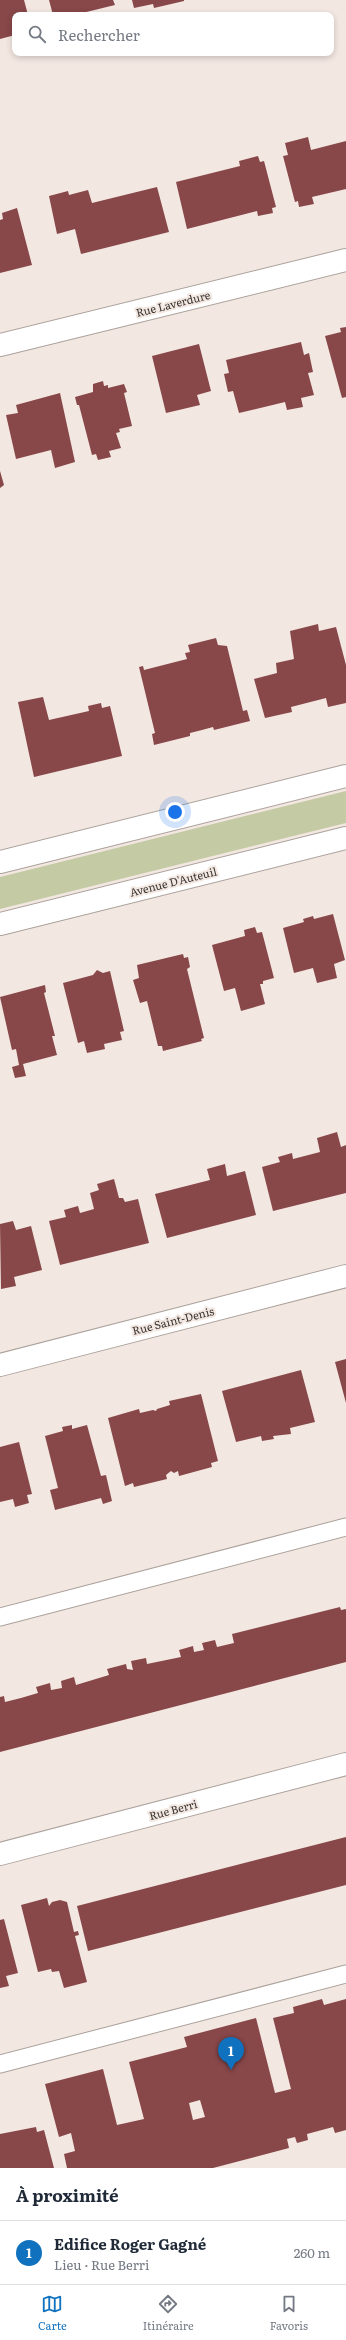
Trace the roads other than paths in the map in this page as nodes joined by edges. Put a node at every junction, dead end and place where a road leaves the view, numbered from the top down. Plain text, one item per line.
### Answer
1 (346, 260) edge
2 (0, 345) edge
3 (346, 776) edge
4 (346, 838) edge
5 (0, 862) edge
6 (0, 924) edge
7 (346, 1276) edge
8 (0, 1365) edge
9 (346, 1527) edge
10 (0, 1617) edge
11 (346, 1764) edge
12 (0, 1854) edge
13 (346, 1974) edge
14 (0, 2064) edge

1 - 2 street, Rue Laverdure
3 - 5 street
4 - 6 street, Avenue D'Auteuil
7 - 8 street, Rue Saint-Denis
9 - 10 lane
11 - 12 street, Rue Berri
13 - 14 lane

